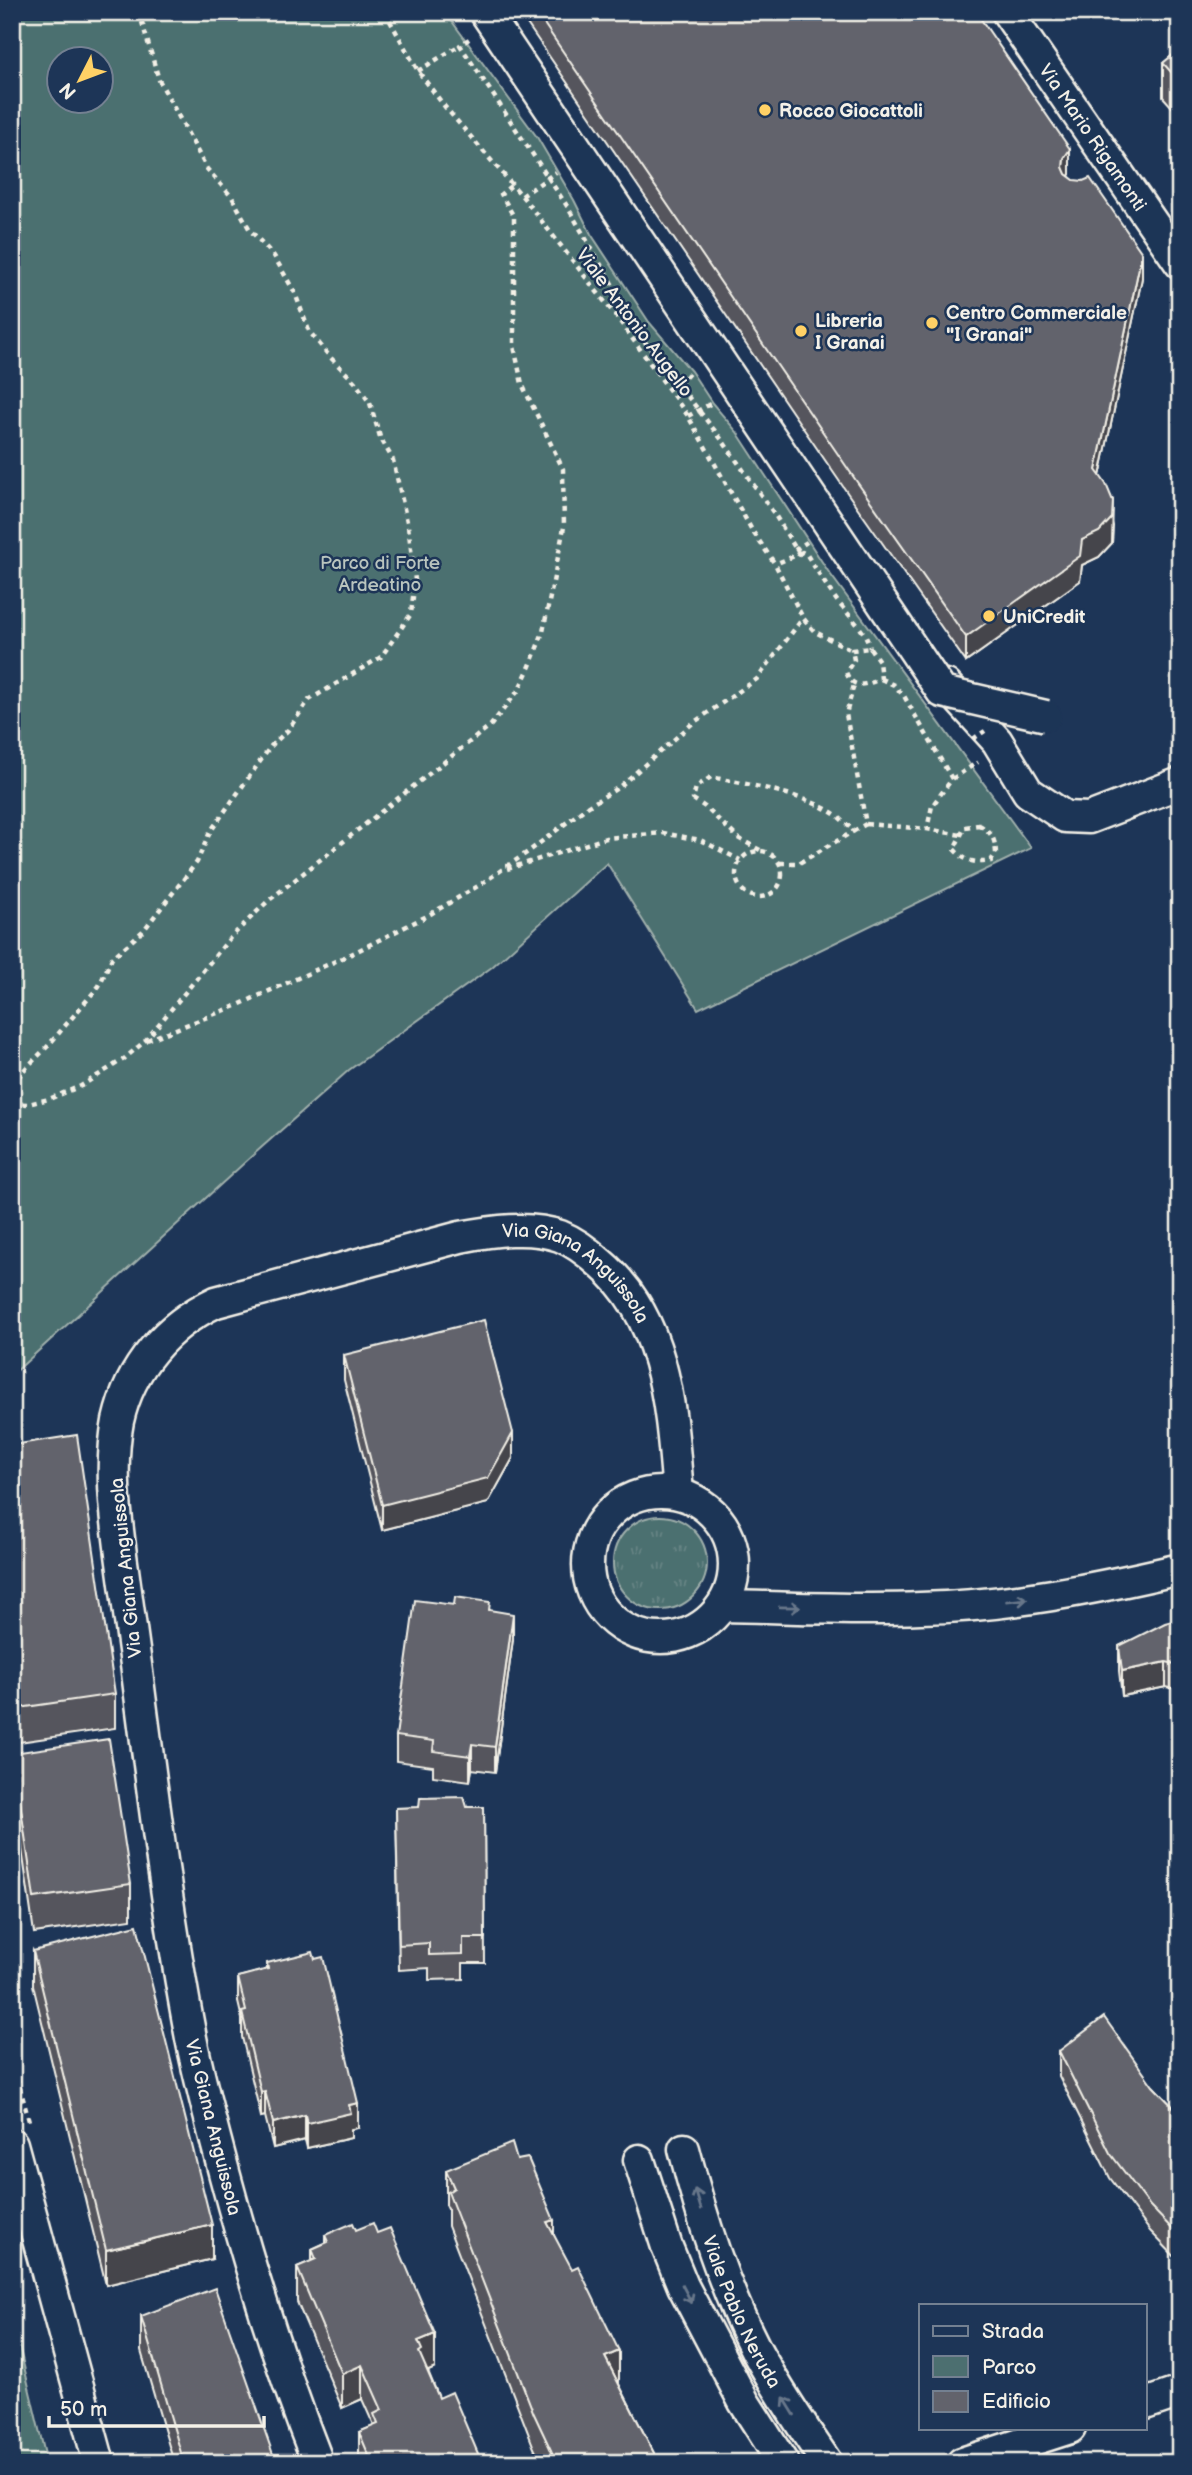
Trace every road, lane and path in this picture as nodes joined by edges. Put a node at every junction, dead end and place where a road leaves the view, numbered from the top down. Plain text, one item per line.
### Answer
1 (139, 12) edge
2 (385, 12) edge
3 (1007, 12) edge
4 (484, 20) edge
5 (460, 45) junction
6 (418, 71) junction
7 (556, 172) dead end
8 (548, 177) junction
9 (513, 184) junction
10 (522, 196) junction
11 (574, 200) dead end
12 (567, 206) junction
13 (1180, 263) edge
14 (691, 371) dead end
15 (679, 385) junction
16 (712, 403) dead end
17 (697, 411) junction
18 (688, 416) junction
19 (786, 508) dead end
20 (775, 515) junction
21 (807, 542) dead end
22 (797, 552) junction
23 (775, 564) junction
24 (803, 618) junction
25 (870, 648) junction
26 (852, 650) junction
27 (881, 679) junction
28 (854, 685) junction
29 (1046, 716) dead end
30 (963, 773) dead end
31 (952, 779) junction
32 (1180, 783) edge
33 (866, 824) junction
34 (927, 829) junction
35 (854, 831) junction
36 (961, 835) junction
37 (760, 850) junction
38 (740, 860) junction
39 (780, 863) junction
40 (500, 871) junction
41 (145, 1041) junction
42 (12, 1097) edge
43 (12, 1103) edge
44 (678, 1493) junction
45 (1180, 1569) edge
46 (722, 1606) junction
47 (12, 2144) edge
48 (684, 2150) dead end
49 (639, 2161) dead end
50 (1180, 2392) edge
51 (1146, 2404) edge
52 (1064, 2430) edge
53 (99, 2463) edge
54 (318, 2463) edge
55 (783, 2463) edge
56 (827, 2463) edge
57 (962, 2463) edge

1 - 42 path
2 - 6 path, Viale Antonio Augello
3 - 13 street, Via Mario Rigamonti
4 - 5 path
4 - 29 street, bridge
4 - 32 street
5 - 6 path
5 - 8 path
6 - 9 path, Viale Antonio Augello
7 - 8 path
8 - 10 path
8 - 12 path
9 - 10 path, Viale Antonio Augello
9 - 41 path
10 - 18 path, Viale Antonio Augello
11 - 12 path
12 - 15 path
14 - 15 path
15 - 17 path
16 - 17 path
17 - 18 path
17 - 20 path
18 - 23 path, Viale Antonio Augello
19 - 20 path
20 - 22 path
21 - 22 path
22 - 23 path
22 - 25 path
23 - 24 path, Viale Antonio Augello
24 - 26 path, Viale Antonio Augello
24 - 40 path
25 - 26 path
25 - 27 path
26 - 28 path
27 - 28 path
27 - 31 path
28 - 33 path
30 - 31 path
31 - 34 path
33 - 34 path
33 - 35 path
34 - 36 path
35 - 37 path
35 - 39 path
36 - 36 path
37 - 38 path
37 - 39 path
38 - 39 path
38 - 40 path
40 - 41 path
41 - 43 path
44 - 46 street
44 - 46 street
44 - 54 street, Via Giana Anguissola
46 -> 45 street
47 - 53 street
56 -> 48 street, Viale Pablo Neruda
49 -> 55 street, Viale Pablo Neruda
50 - 51 street
52 - 57 street

